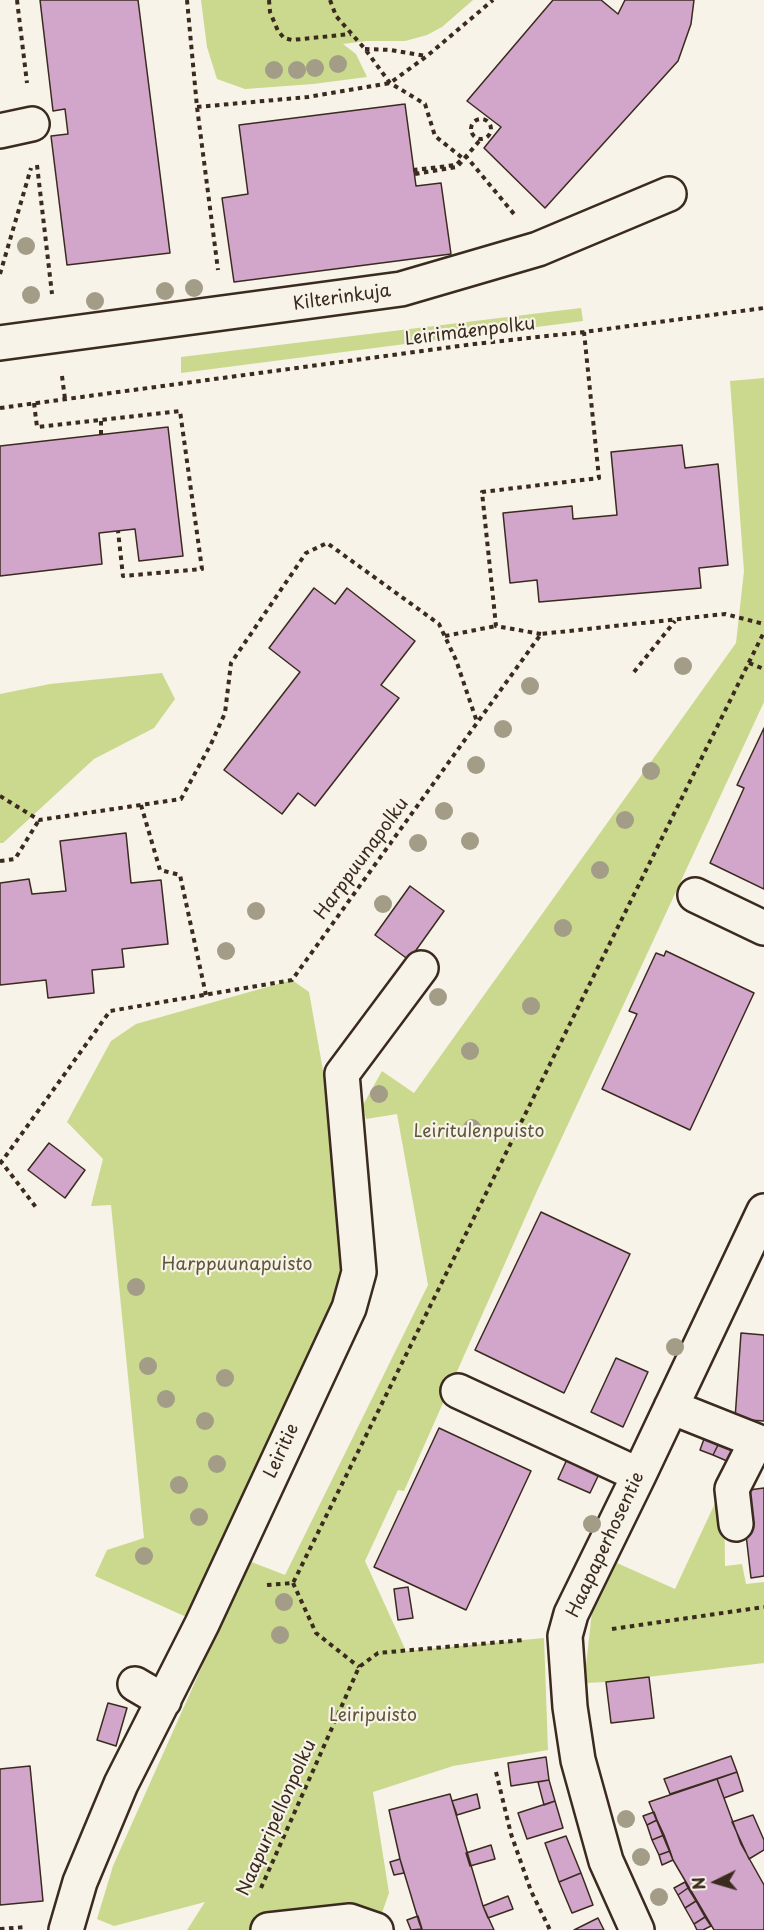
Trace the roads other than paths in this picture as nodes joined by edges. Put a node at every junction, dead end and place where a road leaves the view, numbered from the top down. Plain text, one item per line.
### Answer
1 (33, 124) dead end
2 (0, 131) edge
3 (669, 194) dead end
4 (0, 343) edge
5 (695, 895) dead end
6 (764, 928) edge
7 (421, 968) dead end
8 (764, 1211) edge
9 (458, 1390) dead end
10 (671, 1407) junction
11 (760, 1443) edge
12 (639, 1475) junction
13 (736, 1524) dead end
14 (135, 1684) dead end
15 (164, 1701) junction
16 (66, 1930) edge
17 (268, 1930) edge
18 (376, 1930) edge
19 (637, 1930) edge

1 - 2 street
3 - 4 street, Kilterinkuja
5 - 6 street
7 - 15 street, Leiritie
8 - 10 street, Haapaperhosentie
9 - 12 street
10 - 11 street
10 - 12 street, Haapaperhosentie
11 - 13 street
12 - 19 street, Haapaperhosentie
14 - 15 street
15 - 16 street, Leiritie
17 - 18 street

